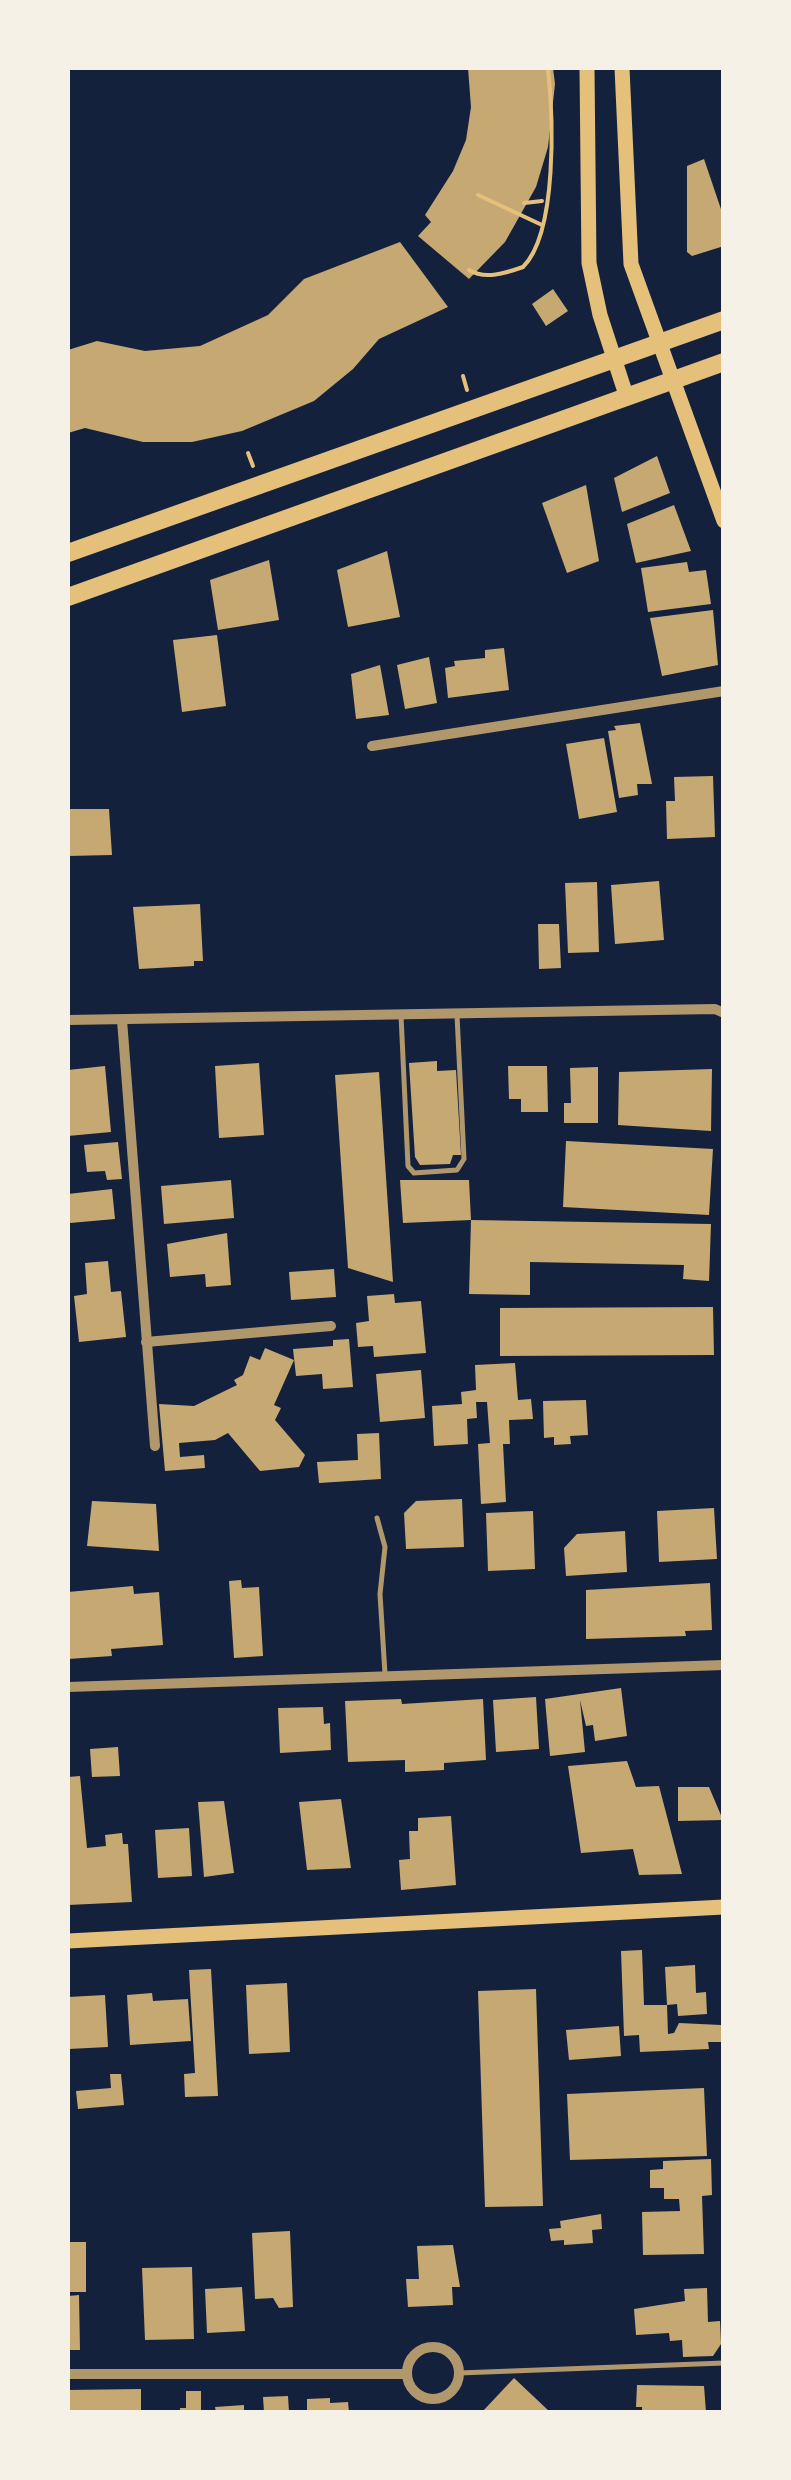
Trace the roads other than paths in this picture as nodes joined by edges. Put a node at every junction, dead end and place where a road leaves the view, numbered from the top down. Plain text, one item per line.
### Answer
1 (587, 68) edge
2 (622, 68) edge
3 (724, 320) edge
4 (659, 342) junction
5 (614, 358) junction
6 (724, 362) edge
7 (672, 382) junction
8 (628, 398) junction
9 (724, 521) edge
10 (68, 553) edge
11 (68, 597) edge
12 (724, 690) edge
13 (372, 746) dead end
14 (720, 1009) edge
15 (457, 1015) junction
16 (401, 1016) junction
17 (68, 1020) edge
18 (122, 1020) junction
19 (331, 1326) dead end
20 (146, 1342) junction
21 (154, 1446) dead end
22 (377, 1518) dead end
23 (724, 1665) edge
24 (385, 1676) junction
25 (68, 1687) edge
26 (724, 1907) edge
27 (68, 1942) edge
28 (724, 2364) edge
29 (459, 2373) junction
30 (68, 2374) edge
31 (406, 2374) junction

1 - 5 main road
2 - 4 main road
3 - 4 main road
4 - 5 main road
4 - 7 main road
5 - 8 main road
5 - 10 main road
6 - 7 main road
7 - 8 main road
7 - 9 main road
8 - 11 main road
12 - 13 street
14 - 15 street
15 - 16 street
15 - 16 lane
16 - 18 street
17 - 18 street
18 - 20 street
19 - 20 street
20 - 21 street
22 - 24 lane
23 - 24 street
24 - 25 street
26 - 27 main road
28 - 29 lane
29 - 31 street
29 - 31 street
30 - 31 street

